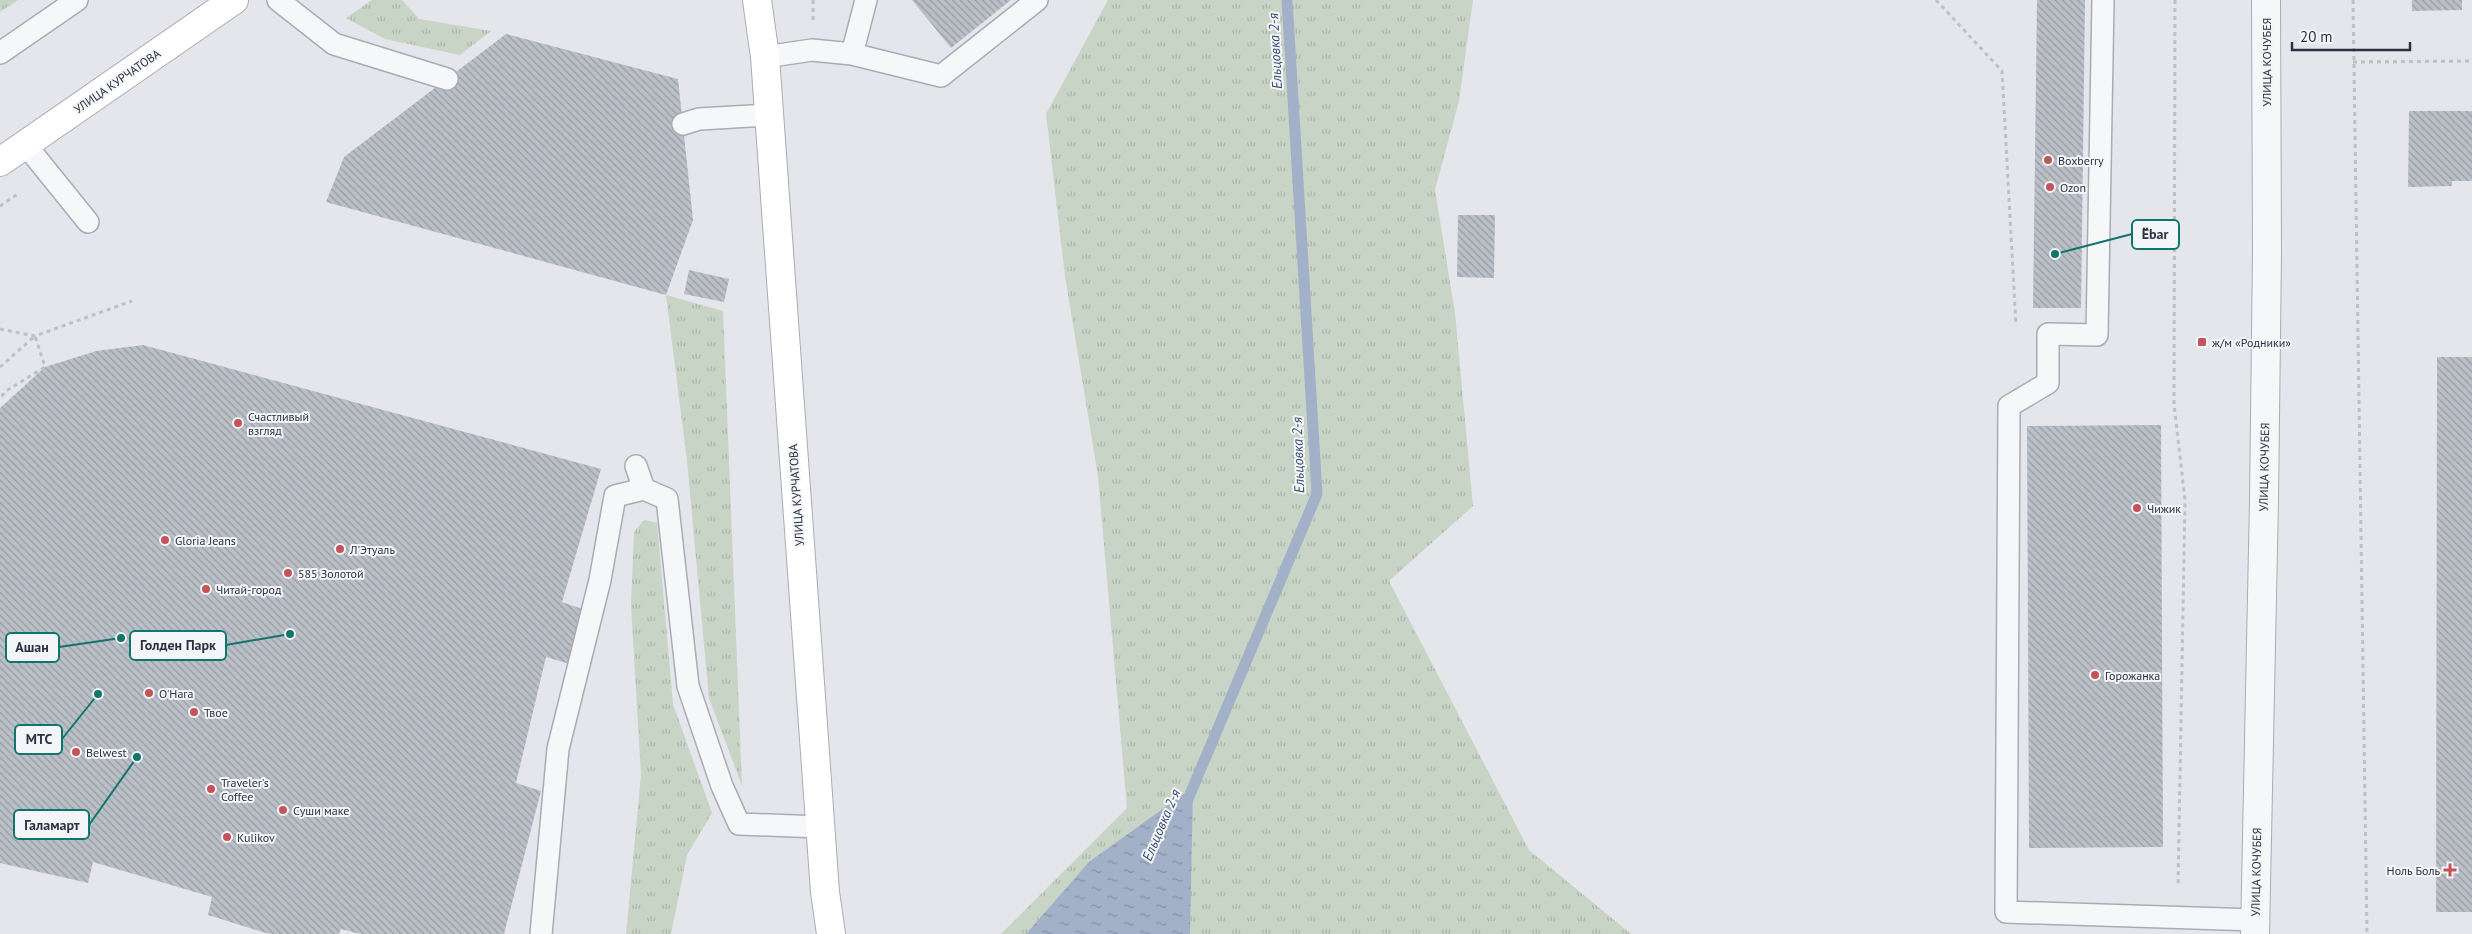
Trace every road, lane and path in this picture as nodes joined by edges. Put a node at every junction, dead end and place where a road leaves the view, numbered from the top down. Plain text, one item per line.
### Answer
1 (77, 0) edge
2 (234, 0) edge
3 (278, 0) edge
4 (757, 0) edge
5 (777, 0) edge
6 (866, 0) edge
7 (1038, 0) edge
8 (1936, 0) edge
9 (2103, 0) edge
10 (2174, 0) edge
11 (2266, 0) edge
12 (2353, 0) edge
13 (0, 53) edge
14 (852, 54) junction
15 (765, 56) junction
16 (2353, 62) junction
17 (2472, 62) edge
18 (447, 79) dead end
19 (769, 115) junction
20 (683, 124) dead end
21 (25, 144) junction
22 (0, 162) edge
23 (88, 222) dead end
24 (132, 301) dead end
25 (0, 329) edge
26 (2048, 334) junction
27 (35, 336) junction
28 (0, 367) edge
29 (0, 398) edge
30 (636, 466) dead end
31 (644, 489) junction
32 (820, 827) junction
33 (2178, 918) junction
34 (2255, 927) edge
35 (541, 934) edge
36 (831, 934) edge
37 (2367, 934) edge

1 - 13 lane
2 - 21 main road, УЛИЦА КУРЧАТОВА
3 - 18 lane
4 - 15 main road
5 - 15 main road
6 - 14 lane
7 - 14 lane
8 - 26 path
9 - 26 lane
10 - 33 path
11 - 34 street, УЛИЦА КОЧУБЕЯ
12 - 16 path
14 - 15 lane
15 - 19 main road, УЛИЦА КУРЧАТОВА
16 - 17 path
16 - 37 path
19 - 20 lane
19 - 32 main road, УЛИЦА КУРЧАТОВА
21 - 22 main road, УЛИЦА КУРЧАТОВА
21 - 23 lane
24 - 27 path
25 - 27 path
26 - 33 lane
27 - 28 path
27 - 29 path
30 - 31 lane
31 - 32 lane
31 - 35 lane
32 - 36 main road, УЛИЦА КУРЧАТОВА
33 - 34 lane

